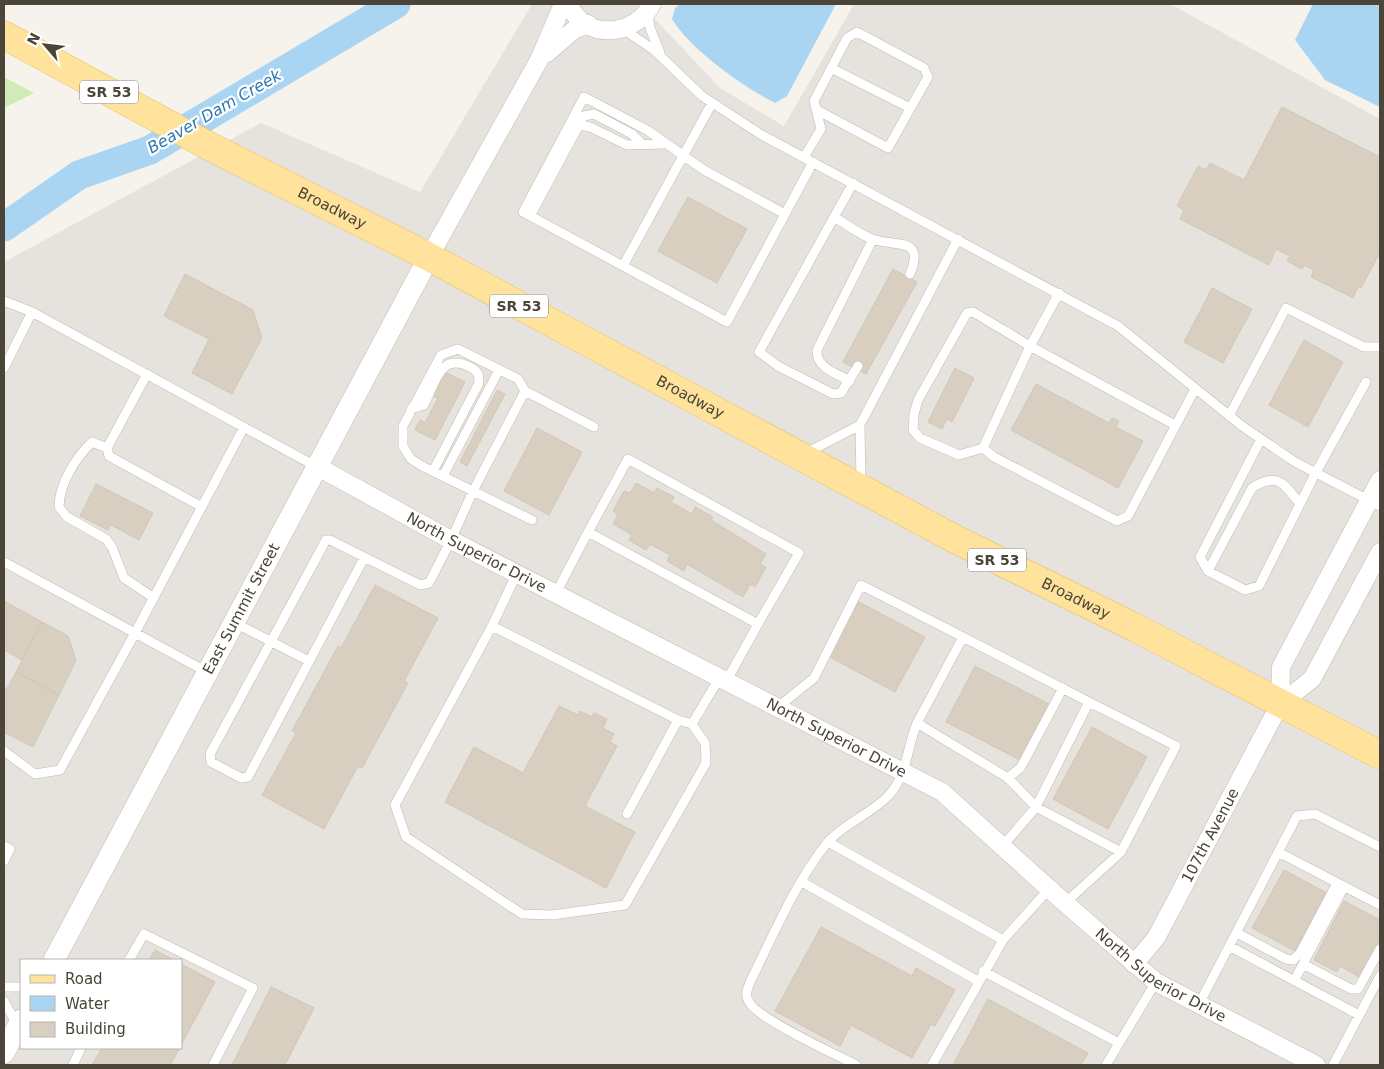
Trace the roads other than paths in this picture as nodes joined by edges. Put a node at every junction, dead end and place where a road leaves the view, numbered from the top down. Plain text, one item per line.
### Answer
1 (564, 4) edge
2 (570, 4) edge
3 (650, 8) edge
4 (588, 24) junction
5 (623, 29) junction
6 (4, 35) edge
7 (663, 58) junction
8 (539, 60) junction
9 (831, 68) junction
10 (712, 104) junction
11 (910, 108) junction
12 (817, 110) junction
13 (579, 125) junction
14 (664, 144) junction
15 (644, 145) junction
16 (684, 157) junction
17 (808, 160) junction
18 (853, 183) junction
19 (527, 214) junction
20 (785, 214) junction
21 (834, 218) junction
22 (873, 239) junction
23 (958, 239) junction
24 (429, 257) junction
25 (623, 266) junction
26 (910, 274) dead end
27 (1059, 294) junction
28 (4, 301) edge
29 (32, 312) junction
30 (1030, 346) junction
31 (1380, 347) edge
32 (858, 366) dead end
33 (4, 368) edge
34 (499, 370) junction
35 (147, 374) junction
36 (850, 381) junction
37 (1366, 382) dead end
38 (1194, 389) junction
39 (525, 391) junction
40 (411, 410) junction
41 (1229, 416) junction
42 (860, 425) junction
43 (1175, 425) junction
44 (244, 427) junction
45 (594, 427) dead end
46 (1261, 439) junction
47 (107, 448) junction
48 (983, 448) junction
49 (799, 456) junction
50 (318, 467) junction
51 (433, 471) junction
52 (1316, 474) junction
53 (443, 476) junction
54 (1380, 480) edge
55 (861, 489) junction
56 (473, 490) junction
57 (1375, 503) edge
58 (1300, 504) junction
59 (202, 507) junction
60 (532, 520) dead end
61 (588, 532) junction
62 (452, 540) junction
63 (1380, 552) edge
64 (364, 558) junction
65 (4, 562) edge
66 (1208, 571) junction
67 (517, 573) junction
68 (556, 593) junction
69 (154, 598) junction
70 (234, 623) junction
71 (758, 624) junction
72 (492, 626) junction
73 (135, 633) junction
74 (963, 637) junction
75 (272, 642) junction
76 (309, 661) junction
77 (208, 672) junction
78 (724, 678) junction
79 (1063, 688) junction
80 (1089, 702) junction
81 (1280, 704) junction
82 (778, 707) junction
83 (678, 720) junction
84 (917, 723) junction
85 (692, 724) junction
86 (4, 751) edge
87 (1380, 756) edge
88 (904, 772) junction
89 (1008, 778) junction
90 (1036, 807) junction
91 (627, 814) dead end
92 (828, 842) junction
93 (4, 846) edge
94 (1002, 847) junction
95 (1380, 847) edge
96 (1120, 852) junction
97 (1278, 852) junction
98 (4, 861) edge
99 (802, 882) junction
100 (1341, 885) junction
101 (1049, 889) junction
102 (1065, 903) junction
103 (1380, 905) edge
104 (1236, 932) junction
105 (1003, 940) junction
106 (1229, 946) junction
107 (1380, 949) edge
108 (55, 959) edge
109 (131, 959) edge
110 (1134, 964) junction
111 (1303, 964) junction
112 (983, 971) junction
113 (1380, 976) edge
114 (978, 981) junction
115 (1294, 981) junction
116 (1156, 982) junction
117 (20, 987) edge
118 (4, 988) edge
119 (4, 1001) edge
120 (1199, 1004) junction
121 (1359, 1016) junction
122 (20, 1023) edge
123 (1117, 1042) junction
124 (81, 1049) edge
125 (4, 1053) edge
126 (73, 1065) edge
127 (213, 1065) edge
128 (856, 1065) edge
129 (932, 1065) edge
130 (1106, 1065) edge
131 (1316, 1065) edge
132 (1333, 1065) edge

1 - 8 street
2 - 4 street
3 - 5 street
3 - 7 lane
4 - 5 street
4 - 8 street
5 - 7 lane
6 - 24 main road, Broadway / SR 53
7 - 10 lane
8 - 24 street
9 - 11 lane
9 - 11 lane
9 - 12 lane
10 - 16 lane
10 - 17 lane
11 - 12 lane
12 - 17 lane
13 - 15 lane
13 - 15 lane
13 - 19 lane
14 - 15 lane
14 - 16 lane
14 - 19 lane
16 - 20 lane
16 - 25 lane
17 - 18 lane
17 - 20 lane
18 - 21 lane
18 - 23 lane
19 - 25 lane
20 - 25 lane
21 - 22 lane
21 - 36 lane
22 - 26 lane
22 - 36 lane
23 - 27 lane
23 - 42 lane
24 - 49 main road, Broadway / SR 53
24 - 50 street, East Summit Street
27 - 30 lane
27 - 38 lane
28 - 29 lane
29 - 33 lane
29 - 35 lane
30 - 43 lane
30 - 48 lane
30 - 48 lane
31 - 41 lane
32 - 36 lane
34 - 39 lane
34 - 40 lane
34 - 53 lane
35 - 44 lane
35 - 47 lane
37 - 52 lane
38 - 41 lane
38 - 43 lane
39 - 45 lane
39 - 56 lane
40 - 51 lane
40 - 51 lane
41 - 46 lane
42 - 49 lane
42 - 55 lane
43 - 48 lane
44 - 50 lane
44 - 59 lane
46 - 52 lane
46 - 66 lane
47 - 59 lane
47 - 69 lane
49 - 55 main road, Broadway / SR 53
50 - 62 street, North Superior Drive
50 - 70 street, East Summit Street
51 - 53 lane
52 - 57 lane
52 - 58 lane
53 - 56 lane
54 - 57 street, 107th Avenue
55 - 81 main road, Broadway / SR 53
56 - 60 lane
56 - 62 lane
57 - 81 street, 107th Avenue
58 - 66 lane
58 - 66 lane
59 - 69 lane
61 - 68 lane
61 - 71 lane
61 - 71 lane
62 - 64 lane
62 - 67 street, North Superior Drive
63 - 81 street, 107th Avenue
64 - 75 lane
64 - 76 lane
65 - 73 lane
67 - 68 street, North Superior Drive
67 - 72 lane
68 - 78 street, North Superior Drive
69 - 73 lane
70 - 75 lane
70 - 77 street, East Summit Street
71 - 78 lane
72 - 83 lane
72 - 85 lane
73 - 77 lane
73 - 86 lane
74 - 79 lane
74 - 82 lane
74 - 84 lane
75 - 76 lane
75 - 76 lane
77 - 108 street, East Summit Street
78 - 82 street, North Superior Drive
78 - 85 lane
79 - 80 lane
79 - 89 lane
80 - 90 lane
80 - 96 lane
81 - 87 main road, Broadway / SR 53
81 - 110 street, 107th Avenue
82 - 88 street, North Superior Drive
83 - 85 lane
83 - 91 lane
84 - 88 lane
84 - 89 lane
88 - 92 lane
88 - 94 street, North Superior Drive
89 - 90 lane
90 - 94 lane
90 - 96 lane
92 - 99 lane
92 - 105 lane
93 - 98 lane
94 - 101 street, North Superior Drive
95 - 97 lane
96 - 102 lane
97 - 100 lane
97 - 104 lane
99 - 114 lane
99 - 128 lane
100 - 103 lane
100 - 104 lane
100 - 111 lane
101 - 102 street, North Superior Drive
101 - 105 lane
102 - 110 street, North Superior Drive
104 - 106 lane
105 - 112 lane
106 - 115 lane
106 - 120 lane
107 - 111 lane
109 - 127 lane
110 - 116 street, North Superior Drive
111 - 115 lane
112 - 114 lane
112 - 123 lane
113 - 121 lane
114 - 129 lane
115 - 121 lane
116 - 120 street, North Superior Drive
116 - 123 lane
117 - 118 lane
119 - 122 lane
120 - 131 street, North Superior Drive
121 - 132 lane
122 - 125 street
123 - 130 lane
124 - 126 lane

